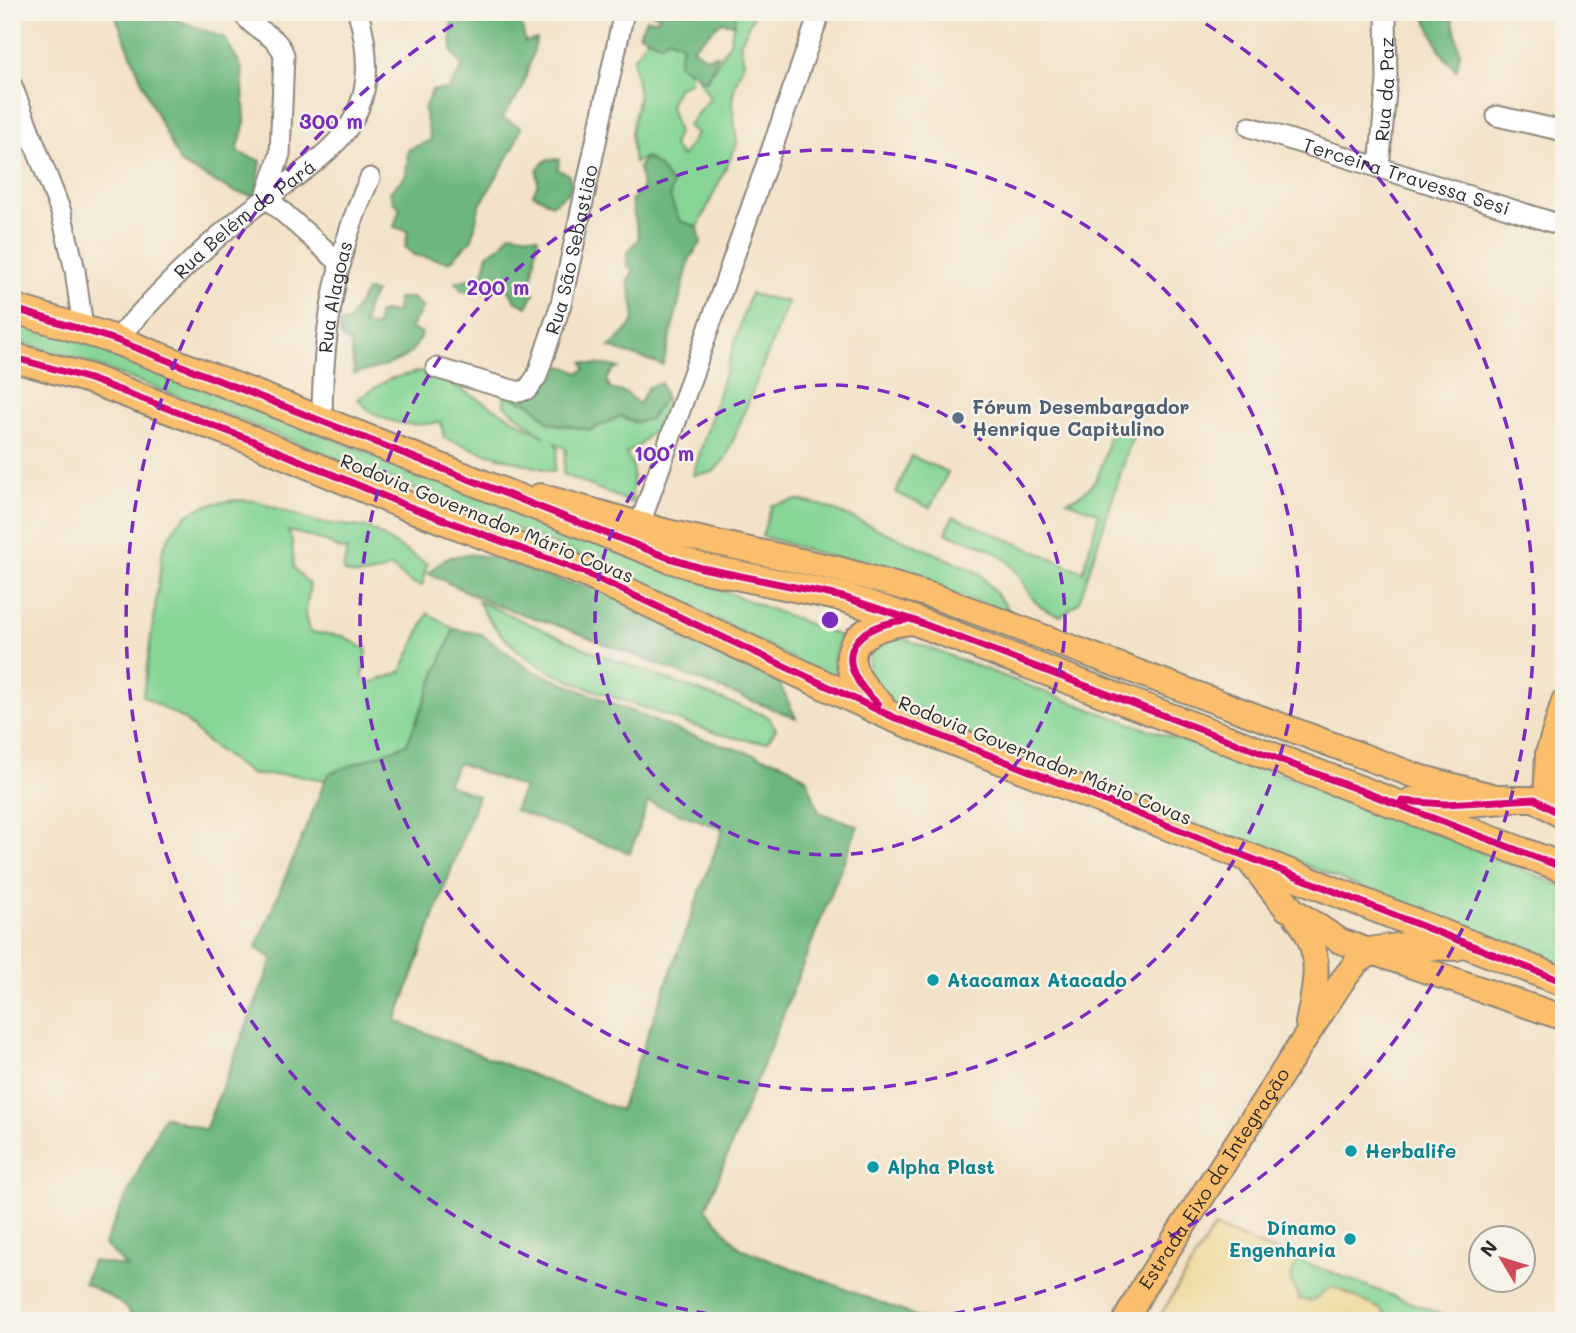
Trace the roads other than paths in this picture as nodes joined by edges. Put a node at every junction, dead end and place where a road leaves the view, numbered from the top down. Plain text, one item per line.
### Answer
1 (243, 12) edge
2 (359, 12) edge
3 (624, 12) edge
4 (820, 12) edge
5 (1386, 12) edge
6 (12, 86) edge
7 (1497, 116) dead end
8 (1250, 127) dead end
9 (1564, 131) edge
10 (1379, 168) junction
11 (370, 178) dead end
12 (266, 197) junction
13 (1564, 226) edge
14 (341, 264) junction
15 (12, 308) edge
16 (83, 328) junction
17 (116, 340) junction
18 (12, 357) edge
19 (436, 368) dead end
20 (322, 422) junction
21 (482, 486) junction
22 (640, 524) junction
23 (913, 620) junction
24 (1564, 701) edge
25 (893, 717) junction
26 (1548, 754) junction
27 (1504, 799) junction
28 (1384, 800) junction
29 (1558, 805) edge
30 (1248, 856) junction
31 (1564, 868) edge
32 (1288, 908) junction
33 (1476, 947) junction
34 (1375, 951) junction
35 (1564, 982) edge
36 (1564, 1018) edge
37 (1305, 1037) junction
38 (1125, 1321) edge

1 - 12 street
2 - 12 street, Rua Belém do Pará
3 - 19 street, Rua São Sebastião
4 - 22 street
5 - 10 street, Rua da Paz
6 - 16 street
7 - 9 street
8 - 10 street, Terceira Travessa Sesi
10 - 13 street, Terceira Travessa Sesi
11 - 14 street, Rua Alagoas
12 - 14 street
12 - 17 street, Rua Belém do Pará
14 - 20 street, Rua Alagoas
15 - 16 highway, Rodovia Governador Mário Covas
16 - 17 highway, Rodovia Governador Mário Covas
17 - 20 highway, Rodovia Governador Mário Covas
18 - 25 highway, Rodovia Governador Mário Covas
20 - 21 highway, Rodovia Governador Mário Covas
21 - 22 main road
21 - 23 highway, Rodovia Governador Mário Covas
22 - 27 main road
23 - 25 highway
23 - 28 highway, Rodovia Governador Mário Covas
24 - 26 main road
25 - 30 highway, Rodovia Governador Mário Covas
26 - 27 main road
26 - 29 main road
27 - 28 highway
27 - 29 main road
28 - 31 highway, Rodovia Governador Mário Covas
30 - 32 highway
30 - 33 highway, Rodovia Governador Mário Covas
32 - 34 main road
32 - 37 main road, Estrada Eixo da Integração
33 - 34 highway
33 - 35 highway, Rodovia Governador Mário Covas
34 - 36 main road
34 - 37 main road, Estrada Eixo da Integração
37 - 38 main road, Estrada Eixo da Integração

